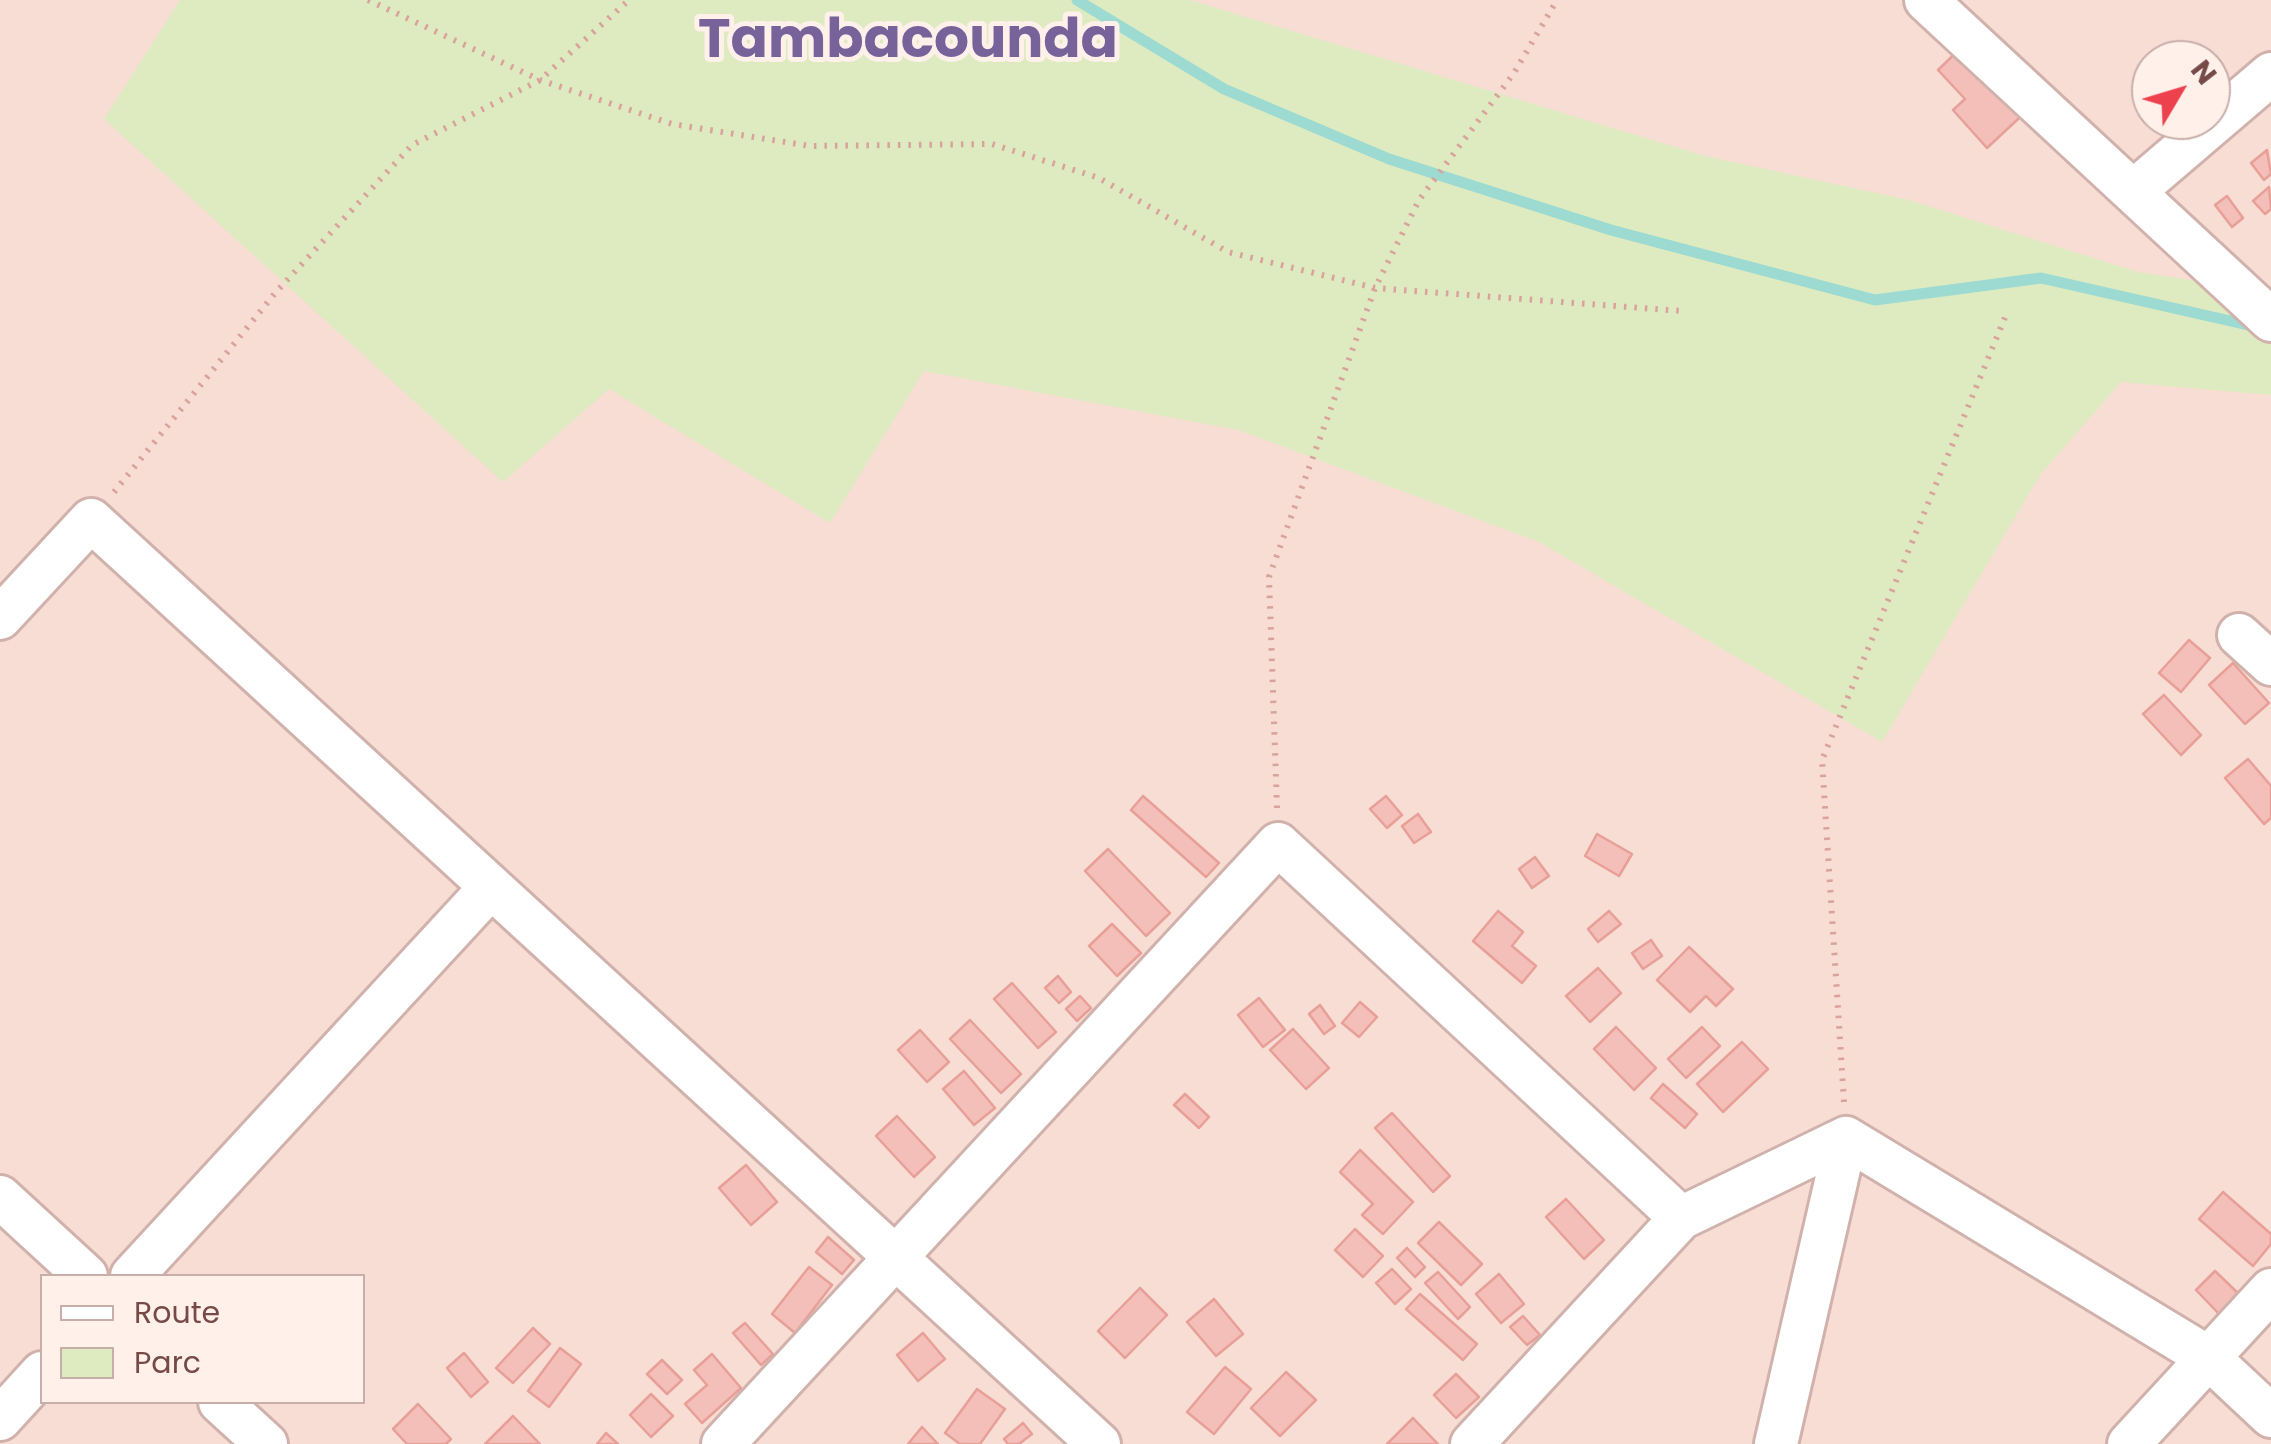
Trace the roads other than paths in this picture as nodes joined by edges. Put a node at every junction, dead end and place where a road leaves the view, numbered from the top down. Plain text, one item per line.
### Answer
1 (1932, 2) edge
2 (2271, 74) edge
3 (2133, 192) junction
4 (2271, 320) edge
5 (0, 618) edge
6 (2239, 635) dead end
7 (2271, 664) edge
8 (491, 887) junction
9 (1846, 1138) junction
10 (0, 1197) edge
11 (1681, 1218) junction
12 (895, 1258) junction
13 (84, 1274) edge
14 (134, 1274) edge
15 (2271, 1290) edge
16 (2208, 1358) junction
17 (40, 1375) edge
18 (222, 1404) edge
19 (2271, 1416) edge
20 (0, 1419) edge
21 (266, 1444) edge
22 (724, 1444) edge
23 (1099, 1444) edge
24 (1472, 1444) edge
25 (1776, 1444) edge
26 (2129, 1444) edge

1 - 3 street
2 - 3 street
3 - 4 street
5 - 8 street
6 - 7 street
8 - 12 street
8 - 14 street
9 - 11 street
9 - 16 street
9 - 25 street
10 - 13 street
11 - 12 street
11 - 24 street
12 - 22 street
12 - 23 street
15 - 16 street
16 - 19 street
16 - 26 street
17 - 20 street
18 - 21 street

